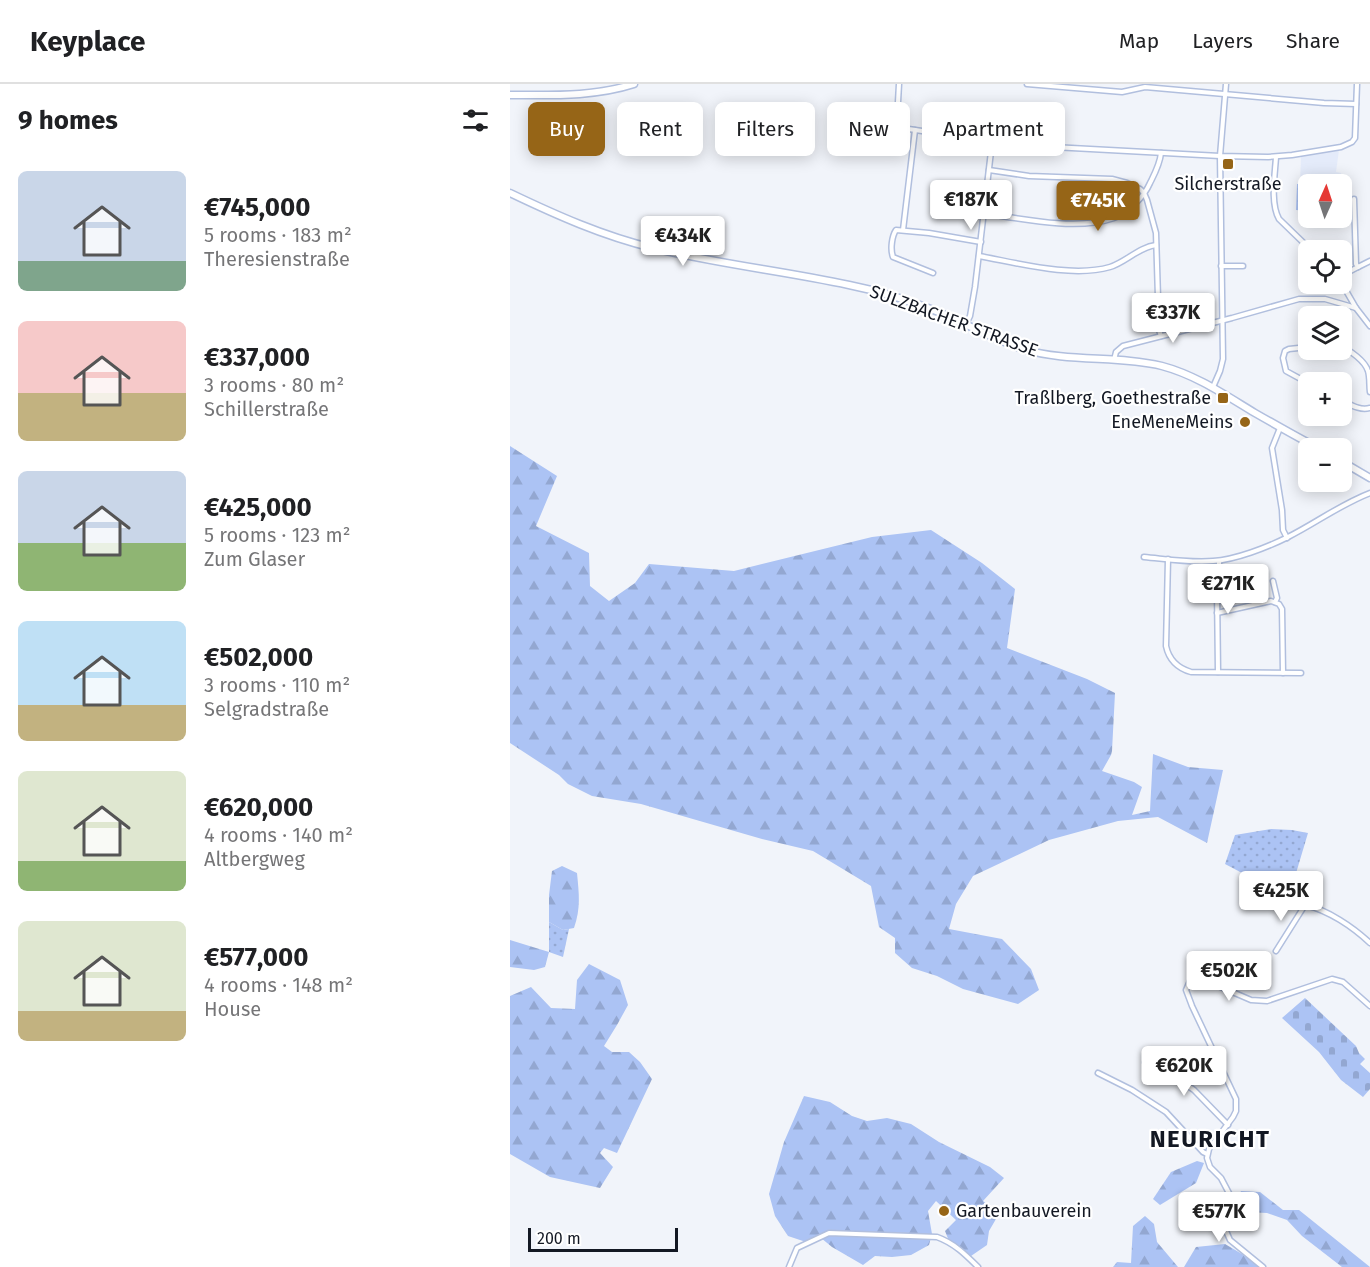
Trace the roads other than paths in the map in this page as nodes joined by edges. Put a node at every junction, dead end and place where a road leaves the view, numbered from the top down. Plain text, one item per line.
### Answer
1 (634, 84) edge
2 (899, 84) edge
3 (1027, 84) edge
4 (1226, 84) edge
5 (1357, 84) edge
6 (1225, 94) junction
7 (510, 95) edge
8 (1356, 104) junction
9 (915, 130) junction
10 (922, 131) edge
11 (1065, 148) edge
12 (1161, 153) junction
13 (990, 156) edge
14 (1220, 156) junction
15 (1276, 157) junction
16 (989, 170) junction
17 (510, 193) edge
18 (1144, 194) junction
19 (1354, 199) dead end
20 (984, 213) junction
21 (903, 230) junction
22 (1301, 240) edge
23 (981, 242) junction
24 (1156, 245) junction
25 (979, 256) junction
26 (1370, 261) edge
27 (1243, 266) dead end
28 (1221, 267) junction
29 (1358, 267) junction
30 (1352, 270) edge
31 (933, 273) dead end
32 (1348, 294) edge
33 (1356, 308) junction
34 (1222, 321) junction
35 (966, 324) junction
36 (1370, 326) edge
37 (1161, 336) junction
38 (1298, 348) edge
39 (1352, 353) edge
40 (1114, 360) junction
41 (1369, 372) edge
42 (1298, 378) edge
43 (1213, 388) junction
44 (1370, 392) edge
45 (1352, 405) edge
46 (1370, 408) edge
47 (1280, 428) junction
48 (1299, 438) edge
49 (1352, 467) edge
50 (1370, 478) edge
51 (1370, 493) edge
52 (1287, 538) junction
53 (1144, 557) dead end
54 (1168, 560) junction
55 (1219, 561) junction
56 (1273, 581) dead end
57 (1275, 602) junction
58 (1217, 613) junction
59 (1218, 672) junction
60 (1283, 673) junction
61 (1301, 674) dead end
62 (1370, 943) edge
63 (1276, 951) dead end
64 (1370, 1006) edge
65 (1145, 1062) dead end
66 (1098, 1073) dead end
67 (1228, 1125) junction
68 (1207, 1154) junction
69 (789, 1267) edge
70 (978, 1267) edge
71 (1263, 1267) edge

1 - 7 main road
2 - 9 street
3 - 6 street
4 - 6 street
5 - 8 street
6 - 8 street
6 - 14 street
8 - 15 street
9 - 10 street
9 - 21 street
11 - 12 street
12 - 14 street
12 - 18 street
13 - 16 street
14 - 15 street
14 - 28 street
15 - 22 street
16 - 18 street
16 - 20 street
17 - 35 main road, SULZBACHER STRASSE
18 - 20 street
18 - 24 street
19 - 29 street
20 - 23 street
21 - 23 street
21 - 31 street
23 - 25 street
24 - 25 street
24 - 37 street
25 - 35 street
26 - 29 street
27 - 28 street
28 - 34 street
29 - 30 street
32 - 33 street
33 - 34 street
33 - 36 street
34 - 37 street
34 - 43 street
35 - 40 main road, SULZBACHER STRASSE
37 - 40 street
38 - 42 street
39 - 41 street
40 - 43 main road, SULZBACHER STRASSE
41 - 44 street
43 - 47 main road, SULZBACHER STRASSE
45 - 46 street
47 - 48 main road, SULZBACHER STRASSE
47 - 52 street
49 - 50 main road
51 - 52 street
52 - 55 street
53 - 54 street
54 - 55 street
54 - 59 street
55 - 58 street
56 - 57 street
57 - 58 street
57 - 60 street
58 - 59 street
59 - 60 street
60 - 61 street
62 - 63 street
64 - 67 street
65 - 67 street
66 - 68 street
67 - 68 street
68 - 71 street
69 - 70 street

